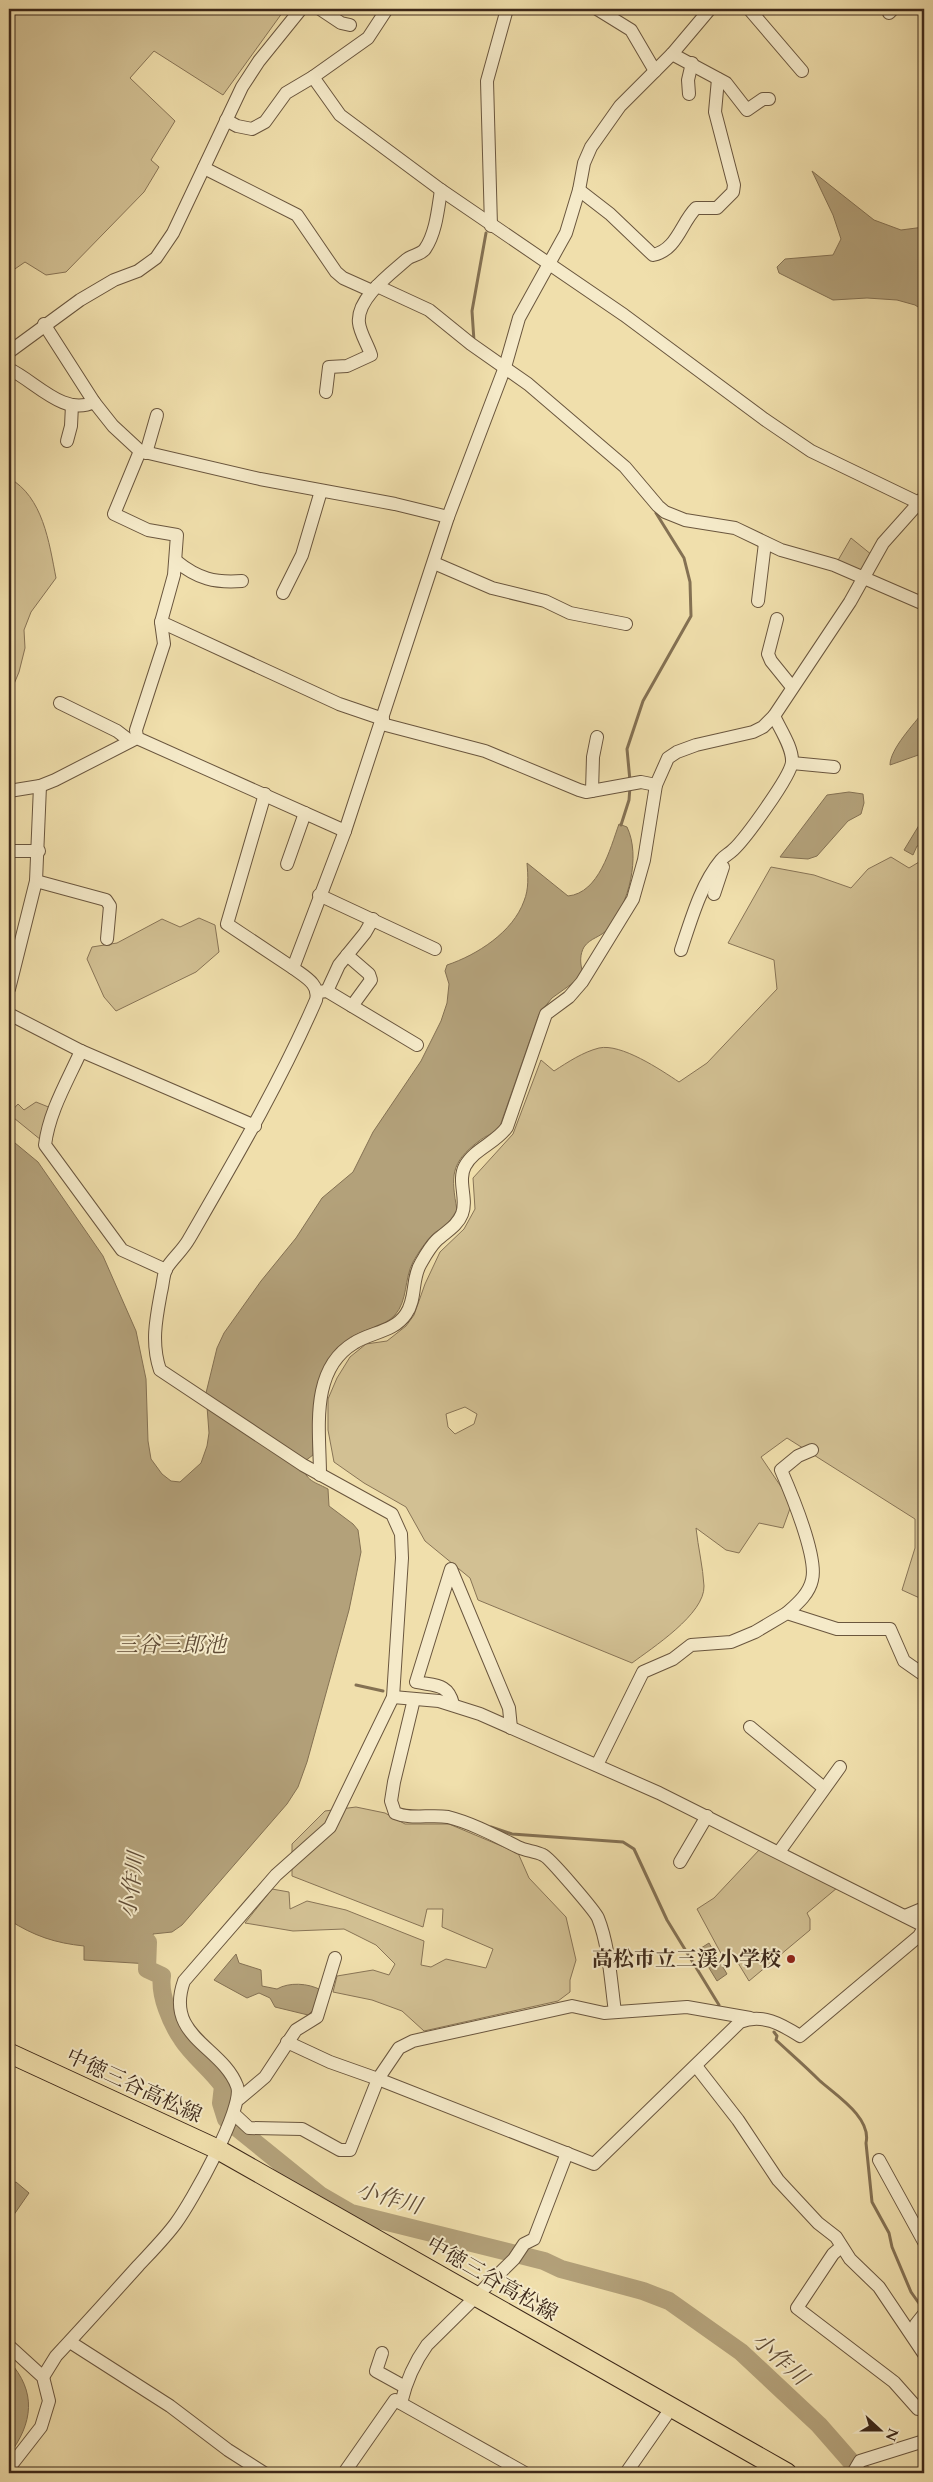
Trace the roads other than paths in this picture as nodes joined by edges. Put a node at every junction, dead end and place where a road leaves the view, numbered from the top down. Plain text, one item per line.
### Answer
1 (302, 9) edge
2 (320, 9) edge
3 (387, 9) edge
4 (507, 9) edge
5 (597, 9) edge
6 (710, 9) edge
7 (749, 9) edge
8 (350, 24) dead end
9 (672, 54) junction
10 (692, 64) junction
11 (655, 70) junction
12 (802, 71) dead end
13 (313, 77) junction
14 (718, 79) junction
15 (689, 94) dead end
16 (769, 99) dead end
17 (226, 120) junction
18 (204, 168) junction
19 (441, 190) junction
20 (579, 190) junction
21 (492, 226) junction
22 (550, 264) junction
23 (374, 289) junction
24 (44, 324) junction
25 (9, 352) edge
26 (505, 367) junction
27 (9, 369) edge
28 (326, 392) dead end
29 (94, 402) junction
30 (72, 405) junction
31 (157, 415) dead end
32 (67, 441) dead end
33 (143, 452) junction
34 (321, 491) junction
35 (922, 500) edge
36 (448, 517) junction
37 (765, 543) junction
38 (176, 561) junction
39 (434, 563) junction
40 (864, 579) junction
41 (242, 581) dead end
42 (283, 593) dead end
43 (758, 601) dead end
44 (924, 604) edge
45 (777, 620) dead end
46 (161, 622) junction
47 (626, 624) dead end
48 (792, 687) junction
49 (60, 703) dead end
50 (774, 716) junction
51 (382, 722) junction
52 (597, 737) dead end
53 (134, 739) junction
54 (792, 764) junction
55 (834, 767) dead end
56 (656, 785) junction
57 (40, 786) junction
58 (9, 791) edge
59 (592, 791) junction
60 (265, 794) junction
61 (305, 813) junction
62 (345, 831) junction
63 (733, 850) junction
64 (39, 851) junction
65 (9, 852) edge
66 (287, 864) dead end
67 (36, 880) junction
68 (714, 894) dead end
69 (319, 895) junction
70 (372, 918) junction
71 (107, 939) dead end
72 (435, 949) dead end
73 (681, 950) dead end
74 (347, 955) junction
75 (293, 968) junction
76 (9, 989) edge
77 (323, 992) junction
78 (352, 1006) junction
79 (9, 1014) edge
80 (417, 1045) dead end
81 (82, 1051) junction
82 (255, 1126) junction
83 (166, 1270) junction
84 (812, 1450) dead end
85 (320, 1475) junction
86 (787, 1613) junction
87 (924, 1676) edge
88 (393, 1698) junction
89 (414, 1699) junction
90 (453, 1704) junction
91 (750, 1727) dead end
92 (511, 1728) junction
93 (596, 1765) junction
94 (840, 1767) dead end
95 (824, 1788) junction
96 (707, 1816) junction
97 (779, 1852) junction
98 (680, 1862) dead end
99 (924, 1908) edge
100 (905, 1916) junction
101 (924, 1927) edge
102 (335, 1958) dead end
103 (615, 2012) junction
104 (750, 2018) junction
105 (287, 2042) junction
106 (9, 2052) edge
107 (696, 2066) junction
108 (378, 2078) junction
109 (239, 2099) junction
110 (232, 2121) junction
111 (217, 2149) junction
112 (567, 2153) junction
113 (878, 2160) dead end
114 (924, 2242) edge
115 (841, 2247) junction
116 (477, 2296) junction
117 (924, 2314) edge
118 (924, 2337) edge
119 (70, 2342) junction
120 (9, 2346) edge
121 (382, 2353) dead end
122 (924, 2354) edge
123 (44, 2377) junction
124 (405, 2387) junction
125 (401, 2403) junction
126 (672, 2407) junction
127 (924, 2407) edge
128 (924, 2441) edge
129 (9, 2468) edge
130 (856, 2468) edge
131 (264, 2473) edge
132 (344, 2473) edge
133 (525, 2473) edge
134 (626, 2473) edge
135 (787, 2473) edge

1 - 17 street
2 - 8 street
3 - 13 street
4 - 21 street
5 - 11 street
6 - 9 street
7 - 12 street
9 - 10 street
9 - 11 street
10 - 14 street
10 - 15 street
11 - 20 street
13 - 17 street
13 - 19 street
14 - 16 street
14 - 20 street
17 - 18 street
18 - 23 street
18 - 24 street
19 - 21 street
19 - 23 street
20 - 22 street
21 - 22 street
22 - 26 street
22 - 35 street
23 - 26 street
23 - 28 street
24 - 25 street
24 - 29 street
26 - 36 street
26 - 37 street
27 - 30 street
29 - 30 street
29 - 33 street
30 - 32 street
31 - 33 street
33 - 34 street
33 - 38 street
34 - 36 street
34 - 42 street
35 - 40 street
36 - 39 street
37 - 40 street
37 - 43 street
38 - 41 street
38 - 46 street
39 - 47 street
39 - 51 street
40 - 44 street
40 - 48 street
45 - 48 street
46 - 51 street
46 - 53 street
48 - 50 street
49 - 53 street
50 - 54 street
50 - 56 street
51 - 59 street
51 - 62 street
52 - 59 street
53 - 57 street
53 - 60 street
54 - 55 street
54 - 63 street
56 - 59 street
56 - 85 street
57 - 58 street
57 - 64 street
60 - 61 street
60 - 75 street
61 - 62 street
61 - 66 street
62 - 69 street
63 - 68 street
63 - 73 street
64 - 65 street
64 - 67 street
67 - 71 street
67 - 76 street
69 - 70 street
69 - 75 street
70 - 72 street
70 - 74 street
74 - 77 street
74 - 78 street
75 - 77 street
77 - 78 street
77 - 82 street
78 - 80 street
79 - 81 street
81 - 82 street
81 - 83 street
82 - 83 street
83 - 85 street
84 - 86 street
85 - 88 street
86 - 87 street
86 - 93 street
88 - 89 street
88 - 109 street
89 - 90 street
89 - 103 street
90 - 92 street
90 - 92 street
91 - 95 street
92 - 93 street
93 - 96 street
94 - 95 street
95 - 97 street
96 - 97 street
96 - 98 street
97 - 100 street
99 - 100 street
100 - 101 street
101 - 104 street
102 - 105 street
103 - 104 street
103 - 108 street
104 - 107 street
105 - 108 street
105 - 109 street
106 - 111 main road, 中徳三谷高松線
107 - 112 street
107 - 115 street
108 - 110 street
108 - 112 street
109 - 110 street
110 - 111 street
111 - 116 main road, 中徳三谷高松線
111 - 119 street
112 - 116 street
113 - 114 street
115 - 122 street
115 - 127 street
116 - 124 street
116 - 126 main road, 中徳三谷高松線
117 - 118 street
119 - 123 street
119 - 131 street
120 - 123 street
121 - 124 street
123 - 129 street
124 - 125 street
125 - 132 street
125 - 133 street
126 - 134 street
126 - 135 main road, 中徳三谷高松線
128 - 130 street

